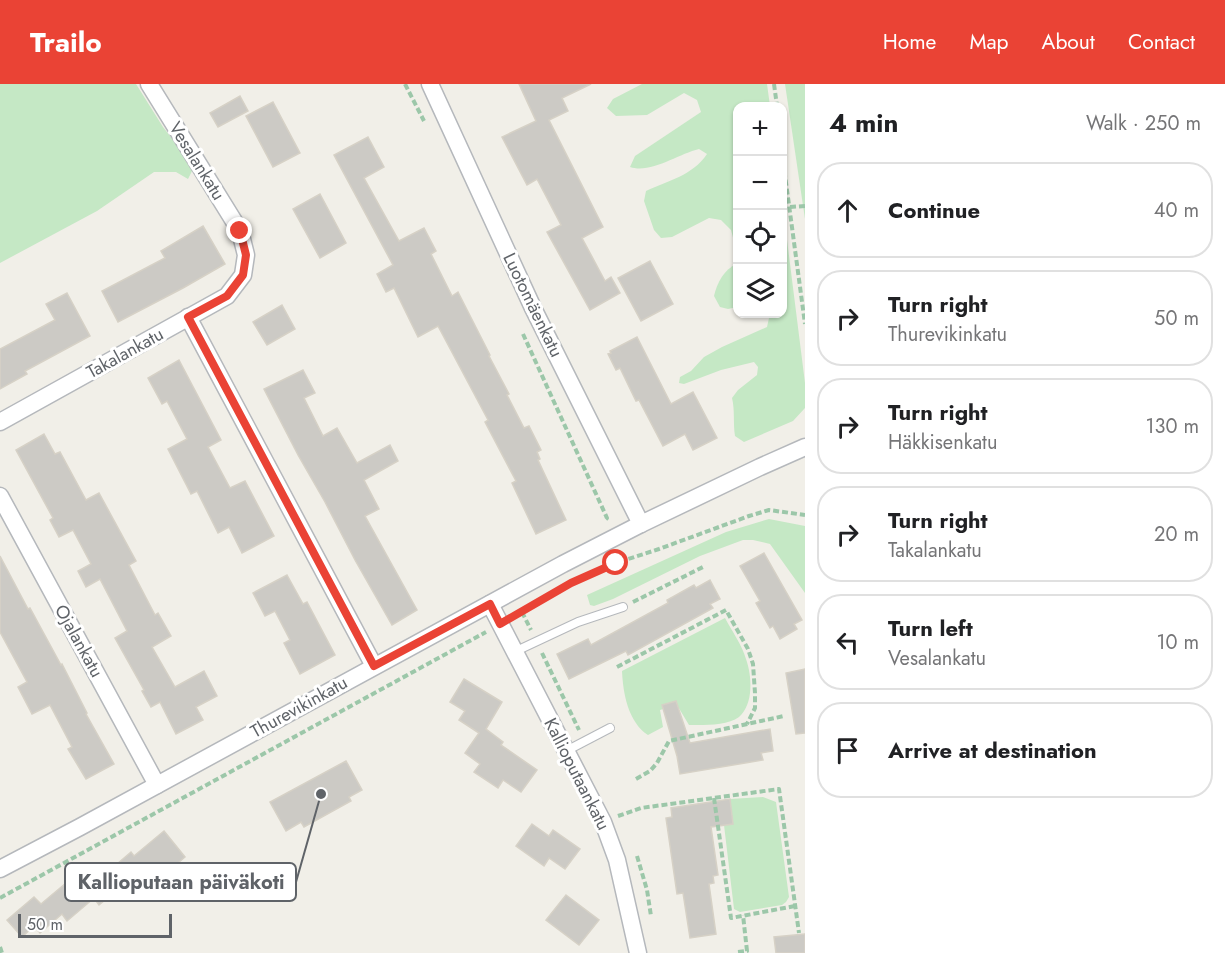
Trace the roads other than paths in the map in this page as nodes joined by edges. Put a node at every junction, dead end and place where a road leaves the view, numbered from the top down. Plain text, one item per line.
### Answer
1 (149, 84) edge
2 (430, 84) edge
3 (243, 275) joint
4 (188, 317) junction
5 (0, 422) edge
6 (805, 447) edge
7 (805, 454) edge
8 (760, 467) junction
9 (0, 496) edge
10 (641, 524) junction
11 (490, 604) junction
12 (623, 607) road end
13 (514, 652) junction
14 (374, 666) junction
15 (610, 728) dead end
16 (566, 751) junction
17 (157, 785) junction
18 (0, 869) edge
19 (638, 953) edge

1 - 3 street, Vesalankatu
2 - 10 street, Luotomäenkatu
3 - 4 street, Takalankatu
4 - 5 street, Takalankatu
4 - 14 street
6 - 8 street, Thurevikinkatu
7 - 8 street, Thurevikinkatu
8 - 10 street, Thurevikinkatu
9 - 17 street, Ojalankatu
10 - 11 street, Thurevikinkatu
11 - 13 street, Kallioputaankatu
11 - 14 street, Thurevikinkatu
12 - 13 lane
13 - 16 street, Kallioputaankatu
14 - 17 street, Thurevikinkatu
15 - 16 lane
16 - 19 street, Kallioputaankatu
17 - 18 street, Thurevikinkatu

